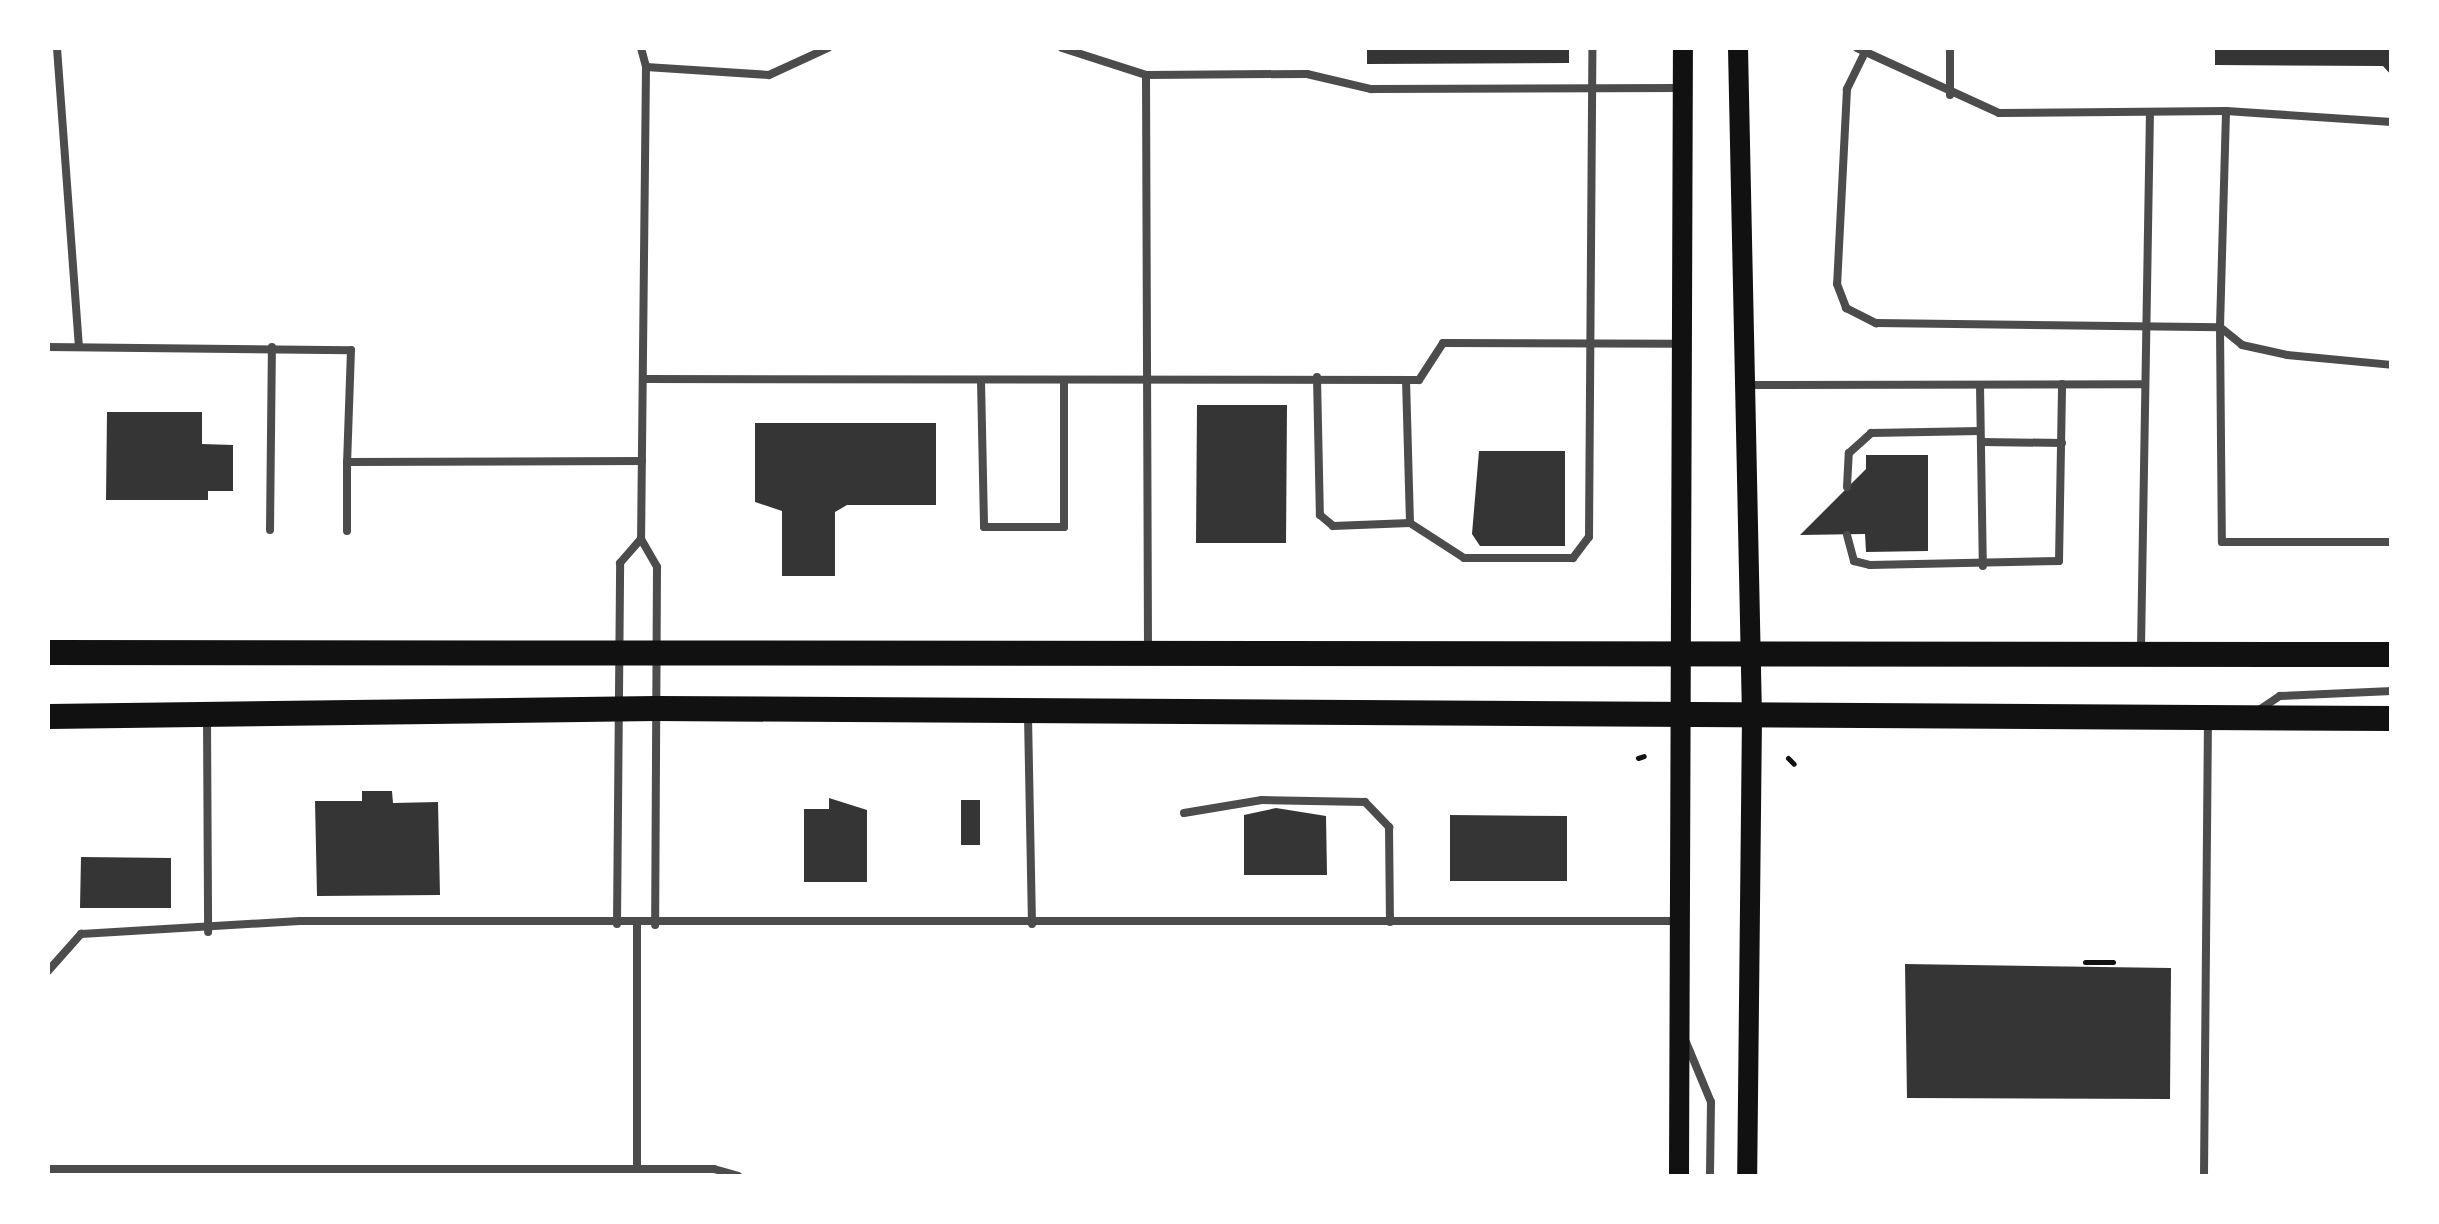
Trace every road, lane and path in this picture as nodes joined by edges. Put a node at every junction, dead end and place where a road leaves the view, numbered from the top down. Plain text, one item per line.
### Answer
1 (57, 48) edge
2 (641, 48) edge
3 (828, 48) edge
4 (1062, 48) edge
5 (1592, 48) edge
6 (1683, 48) edge
7 (1738, 48) edge
8 (1857, 48) edge
9 (1950, 48) edge
10 (1867, 50) edge
11 (646, 67) junction
12 (1146, 75) junction
13 (1592, 88) junction
14 (1683, 88) junction
15 (1950, 94) junction
16 (2226, 111) junction
17 (2150, 113) junction
18 (2392, 122) edge
19 (2146, 322) junction
20 (2220, 327) junction
21 (1592, 342) junction
22 (1683, 344) junction
23 (79, 346) junction
24 (48, 347) edge
25 (272, 347) junction
26 (2392, 366) edge
27 (1147, 378) junction
28 (1317, 378) junction
29 (644, 379) junction
30 (1406, 380) junction
31 (981, 381) junction
32 (1064, 382) junction
33 (1980, 384) junction
34 (2062, 384) junction
35 (2141, 384) junction
36 (1746, 385) junction
37 (1980, 432) junction
38 (1981, 442) junction
39 (2062, 443) junction
40 (642, 461) junction
41 (346, 462) junction
42 (1848, 487) dead end
43 (1410, 523) junction
44 (270, 530) dead end
45 (347, 531) dead end
46 (1848, 534) dead end
47 (641, 540) junction
48 (2392, 542) edge
49 (1982, 566) junction
50 (1148, 649) junction
51 (1746, 650) junction
52 (1677, 651) junction
53 (48, 652) edge
54 (2141, 652) junction
55 (2392, 654) edge
56 (616, 658) junction
57 (659, 658) junction
58 (2392, 691) edge
59 (616, 708) junction
60 (656, 708) junction
61 (1028, 712) junction
62 (207, 714) junction
63 (48, 716) edge
64 (1676, 716) junction
65 (1752, 716) junction
66 (2208, 718) junction
67 (2246, 718) junction
68 (2392, 718) edge
69 (1184, 813) dead end
70 (1678, 921) junction
71 (1390, 922) junction
72 (617, 924) junction
73 (638, 924) junction
74 (1032, 924) junction
75 (656, 926) junction
76 (208, 932) junction
77 (2085, 962) dead end
78 (2113, 962) dead end
79 (48, 972) edge
80 (1678, 1024) junction
81 (48, 1169) edge
82 (638, 1169) junction
83 (258, 1173) edge
84 (359, 1173) edge
85 (574, 1173) edge
86 (738, 1176) edge
87 (1679, 1176) edge
88 (1710, 1176) edge
89 (1747, 1176) edge
90 (2204, 1176) edge

1 - 23 lane
2 - 11 lane
3 - 11 lane
4 - 12 lane
5 - 13 lane
6 - 14 main road
7 - 36 main road
8 - 10 lane
9 - 15 lane
10 - 15 lane
10 - 19 lane
11 - 29 lane
12 - 13 lane
12 - 27 lane
13 - 14 lane
13 - 21 lane
14 - 22 main road
15 - 17 lane
16 - 17 lane
16 - 18 lane
16 - 20 lane
17 - 19 lane
19 - 20 lane
19 - 35 lane
20 - 26 lane
20 - 48 lane
21 - 22 lane
21 - 30 lane
21 - 43 lane
22 - 52 main road
23 - 24 lane
23 - 25 lane
25 - 41 lane
25 - 44 lane
27 - 28 lane
27 - 32 lane
27 - 50 lane
28 - 30 lane
28 - 43 lane
29 - 31 lane
29 - 40 lane
30 - 43 lane
31 - 32 lane
31 - 32 lane
33 - 34 lane
33 - 36 lane
33 - 37 lane
34 - 35 lane
34 - 39 lane
35 - 54 lane
36 - 51 main road
37 - 38 lane
37 - 42 lane
38 - 39 lane
38 - 49 lane
39 - 49 lane
40 - 41 lane
40 - 47 lane
41 - 45 lane
46 - 49 lane
47 - 56 lane
47 - 57 lane
50 - 52 main road
50 - 57 main road
51 - 52 main road
51 - 54 main road
51 - 65 main road
52 - 64 main road
53 - 56 main road
54 - 55 main road
56 - 57 main road
56 - 59 lane
57 - 60 lane
58 - 67 lane
59 - 60 main road
59 - 62 main road
59 - 72 lane
60 - 61 main road
60 - 75 lane
61 - 64 main road
61 - 74 lane
62 - 63 main road
62 - 76 lane
64 - 65 main road
64 - 70 main road
65 - 66 main road
65 - 89 main road
66 - 67 main road
66 - 90 lane
67 - 68 main road
69 - 71 lane
70 - 71 lane
70 - 80 main road
71 - 74 lane
72 - 73 lane
72 - 76 lane
73 - 75 lane
73 - 82 lane
74 - 75 lane
76 - 79 lane
77 - 78 path
80 - 87 main road
80 - 88 lane
81 - 83 lane
82 - 85 lane
82 - 86 lane
83 - 84 lane
84 - 85 lane

